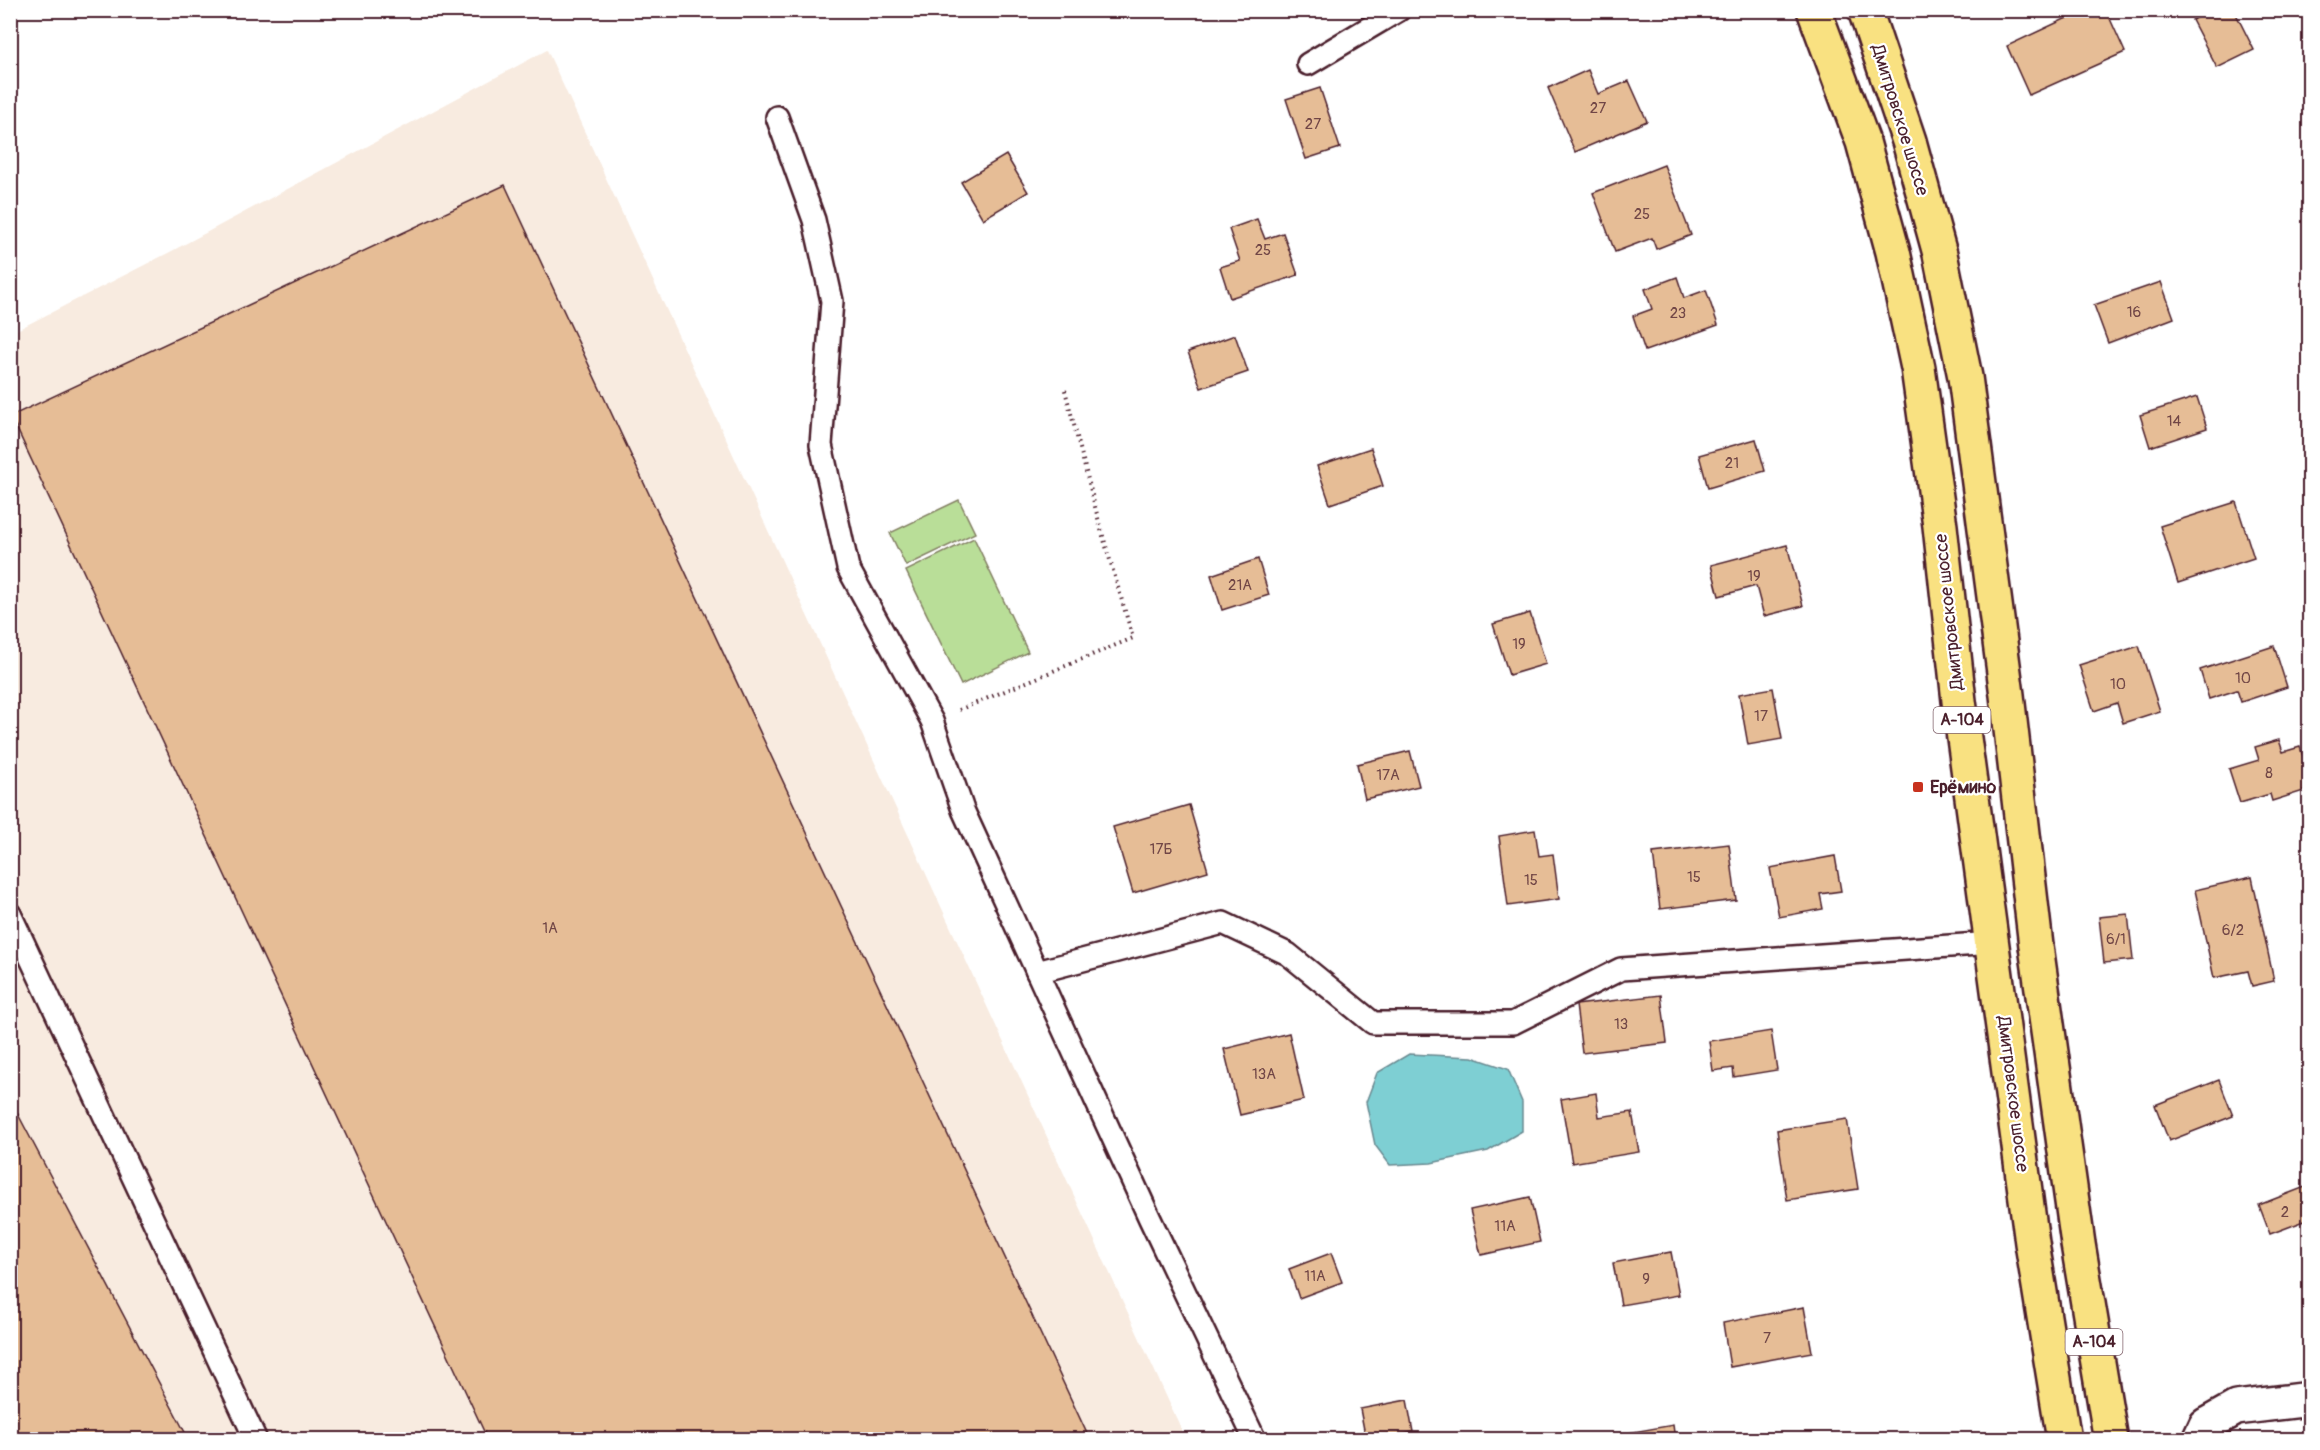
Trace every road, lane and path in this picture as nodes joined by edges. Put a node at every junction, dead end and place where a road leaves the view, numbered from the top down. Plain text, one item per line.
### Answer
1 (1399, 10) edge
2 (1814, 10) edge
3 (1865, 10) edge
4 (1308, 64) dead end
5 (777, 117) dead end
6 (1065, 390) dead end
7 (932, 721) junction
8 (10, 914) edge
9 (1993, 943) junction
10 (1037, 972) junction
11 (2310, 1399) edge
12 (256, 1440) edge
13 (1254, 1440) edge
14 (2064, 1440) edge
15 (2110, 1440) edge
16 (2199, 1440) edge

1 - 4 lane
2 - 9 highway, Дмитровское шоссе / А-104
3 - 15 highway, Дмитровское шоссе / А-104
5 - 7 lane
6 - 7 path
7 - 10 lane
8 - 12 lane
9 - 10 lane
9 - 14 highway, Дмитровское шоссе / А-104
10 - 13 lane
11 - 16 street

